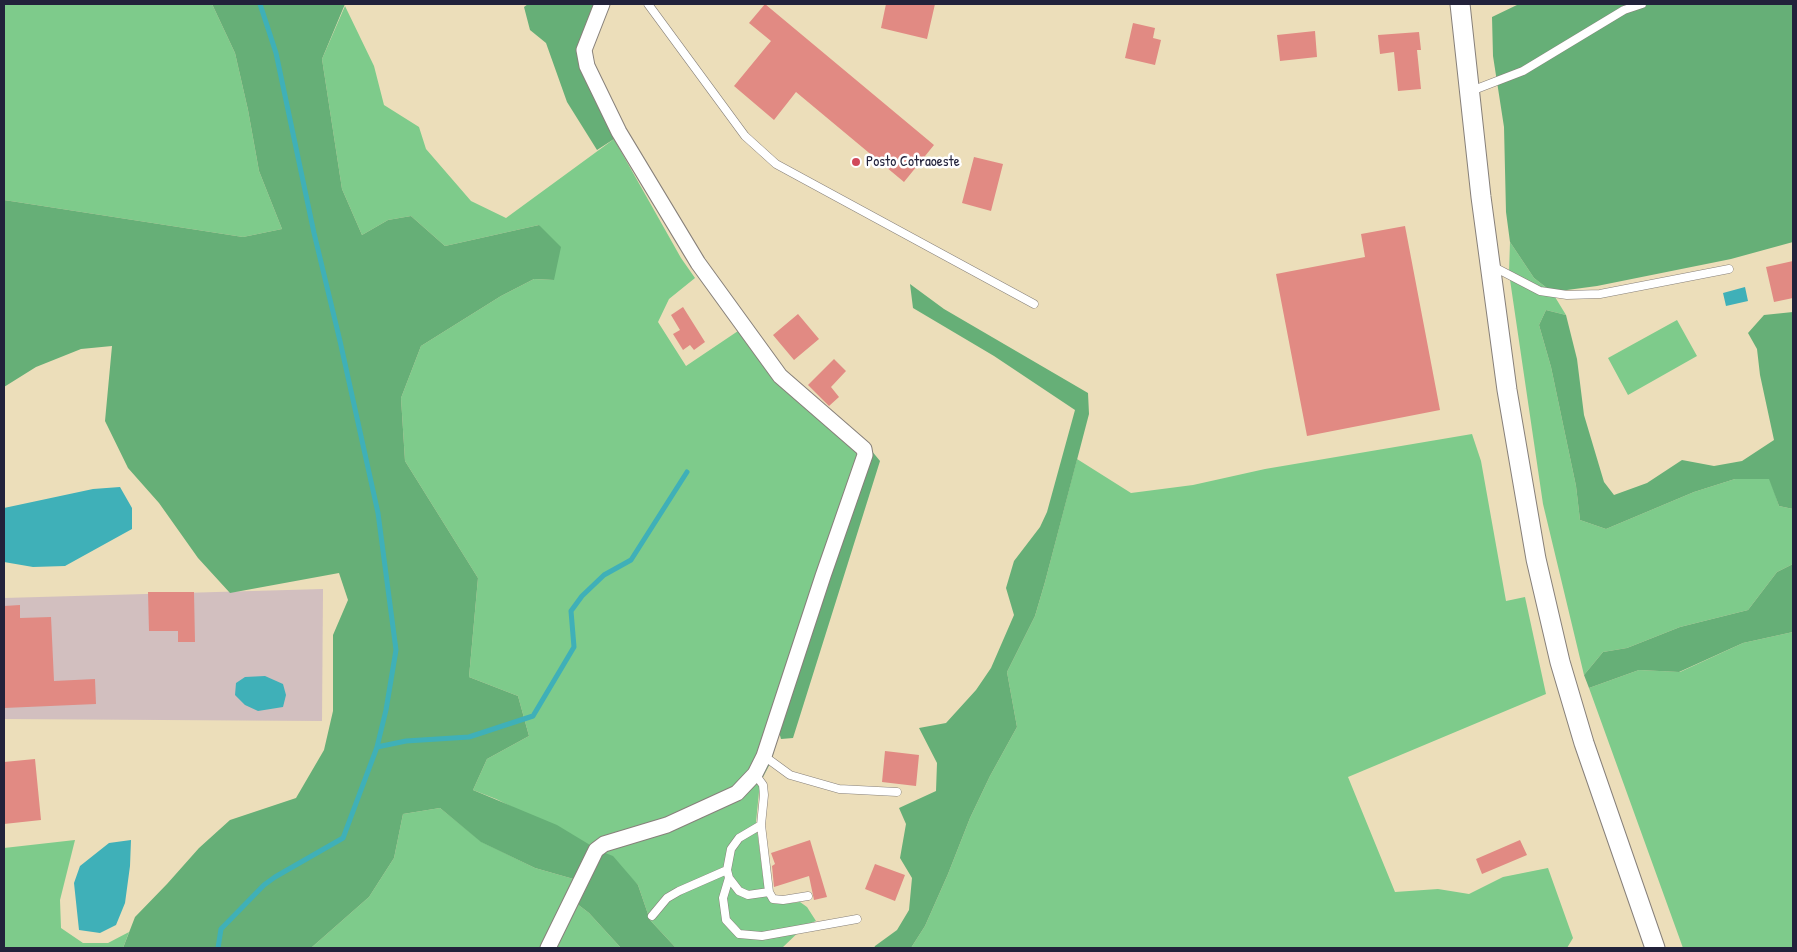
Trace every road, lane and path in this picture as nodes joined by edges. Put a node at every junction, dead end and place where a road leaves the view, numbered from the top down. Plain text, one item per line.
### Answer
1 (602, 4) edge
2 (648, 4) edge
3 (1460, 4) edge
4 (1642, 4) edge
5 (1470, 92) junction
6 (1490, 265) junction
7 (1729, 269) dead end
8 (1034, 304) dead end
9 (764, 756) junction
10 (755, 774) junction
11 (897, 792) dead end
12 (761, 825) junction
13 (728, 874) junction
14 (769, 892) junction
15 (808, 896) dead end
16 (652, 916) dead end
17 (857, 919) dead end
18 (548, 948) edge
19 (1655, 948) edge

1 - 9 street
2 - 8 lane
3 - 5 street
4 - 5 lane
5 - 6 street
6 - 7 lane
6 - 19 street
9 - 10 street
9 - 11 lane
10 - 12 lane
10 - 18 street
12 - 13 lane
12 - 14 lane
13 - 14 lane
13 - 16 lane
13 - 17 lane
14 - 15 lane

